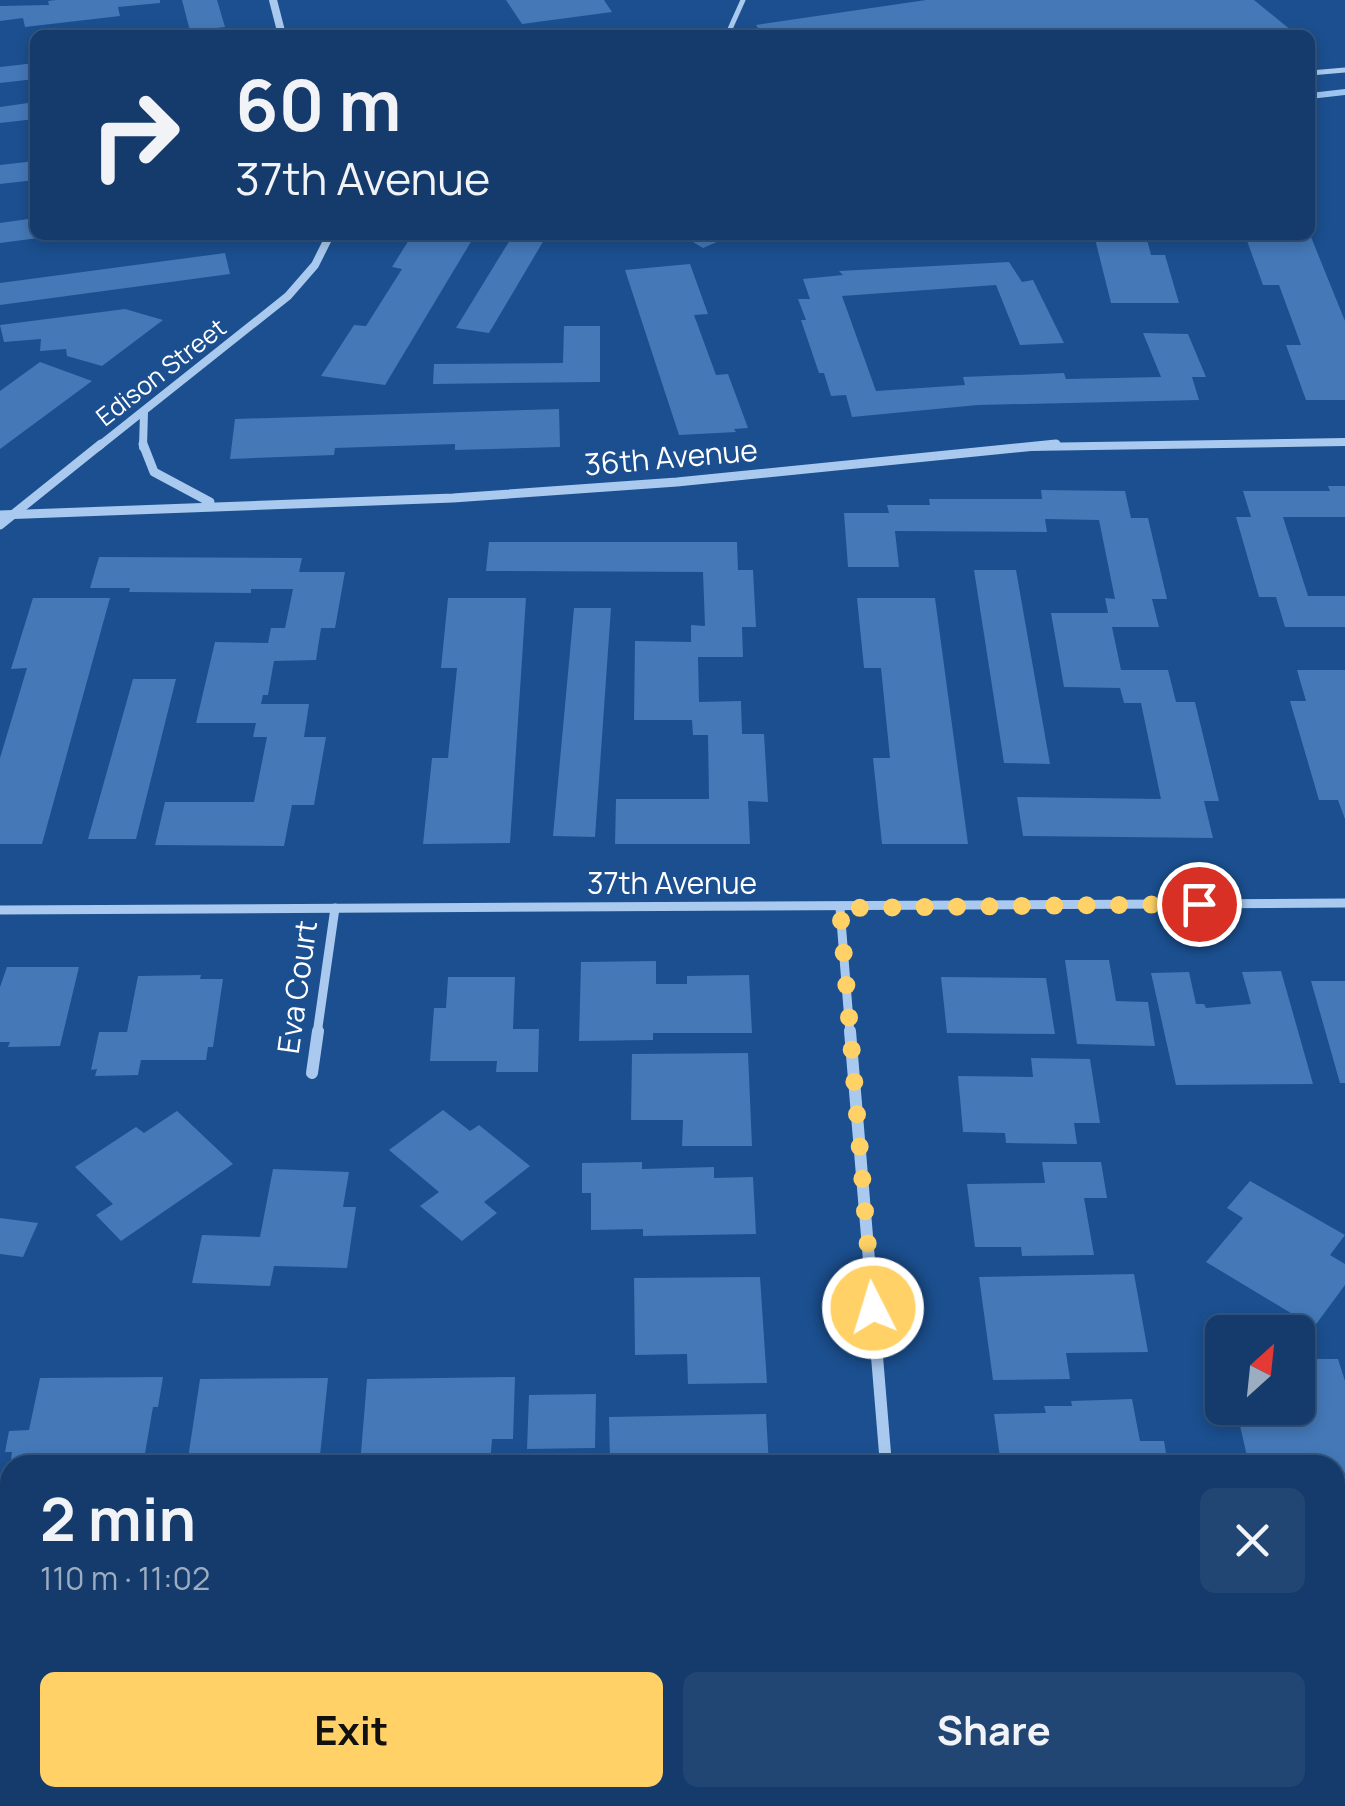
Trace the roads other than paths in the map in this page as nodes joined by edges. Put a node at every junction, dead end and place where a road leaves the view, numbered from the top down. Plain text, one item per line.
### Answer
1 (272, 0) edge
2 (743, 0) edge
3 (281, 30) edge
4 (731, 30) edge
5 (1345, 70) edge
6 (1315, 73) edge
7 (328, 240) edge
8 (144, 412) junction
9 (1345, 442) edge
10 (216, 504) junction
11 (4, 515) edge
12 (0, 525) edge
13 (1345, 903) edge
14 (335, 908) junction
15 (840, 908) junction
16 (0, 910) edge
17 (312, 1073) dead end
18 (885, 1455) edge

1 - 3 street
2 - 4 lane
5 - 6 lane
7 - 8 street, Edison Street
8 - 10 street
8 - 11 street, Edison Street
9 - 10 street, 36th Avenue
10 - 11 street, 36th Avenue
11 - 12 street, Edison Street
13 - 15 street, 37th Avenue
14 - 15 street, 37th Avenue
14 - 16 street, 37th Avenue
14 - 17 street, Eva Court
15 - 18 street

